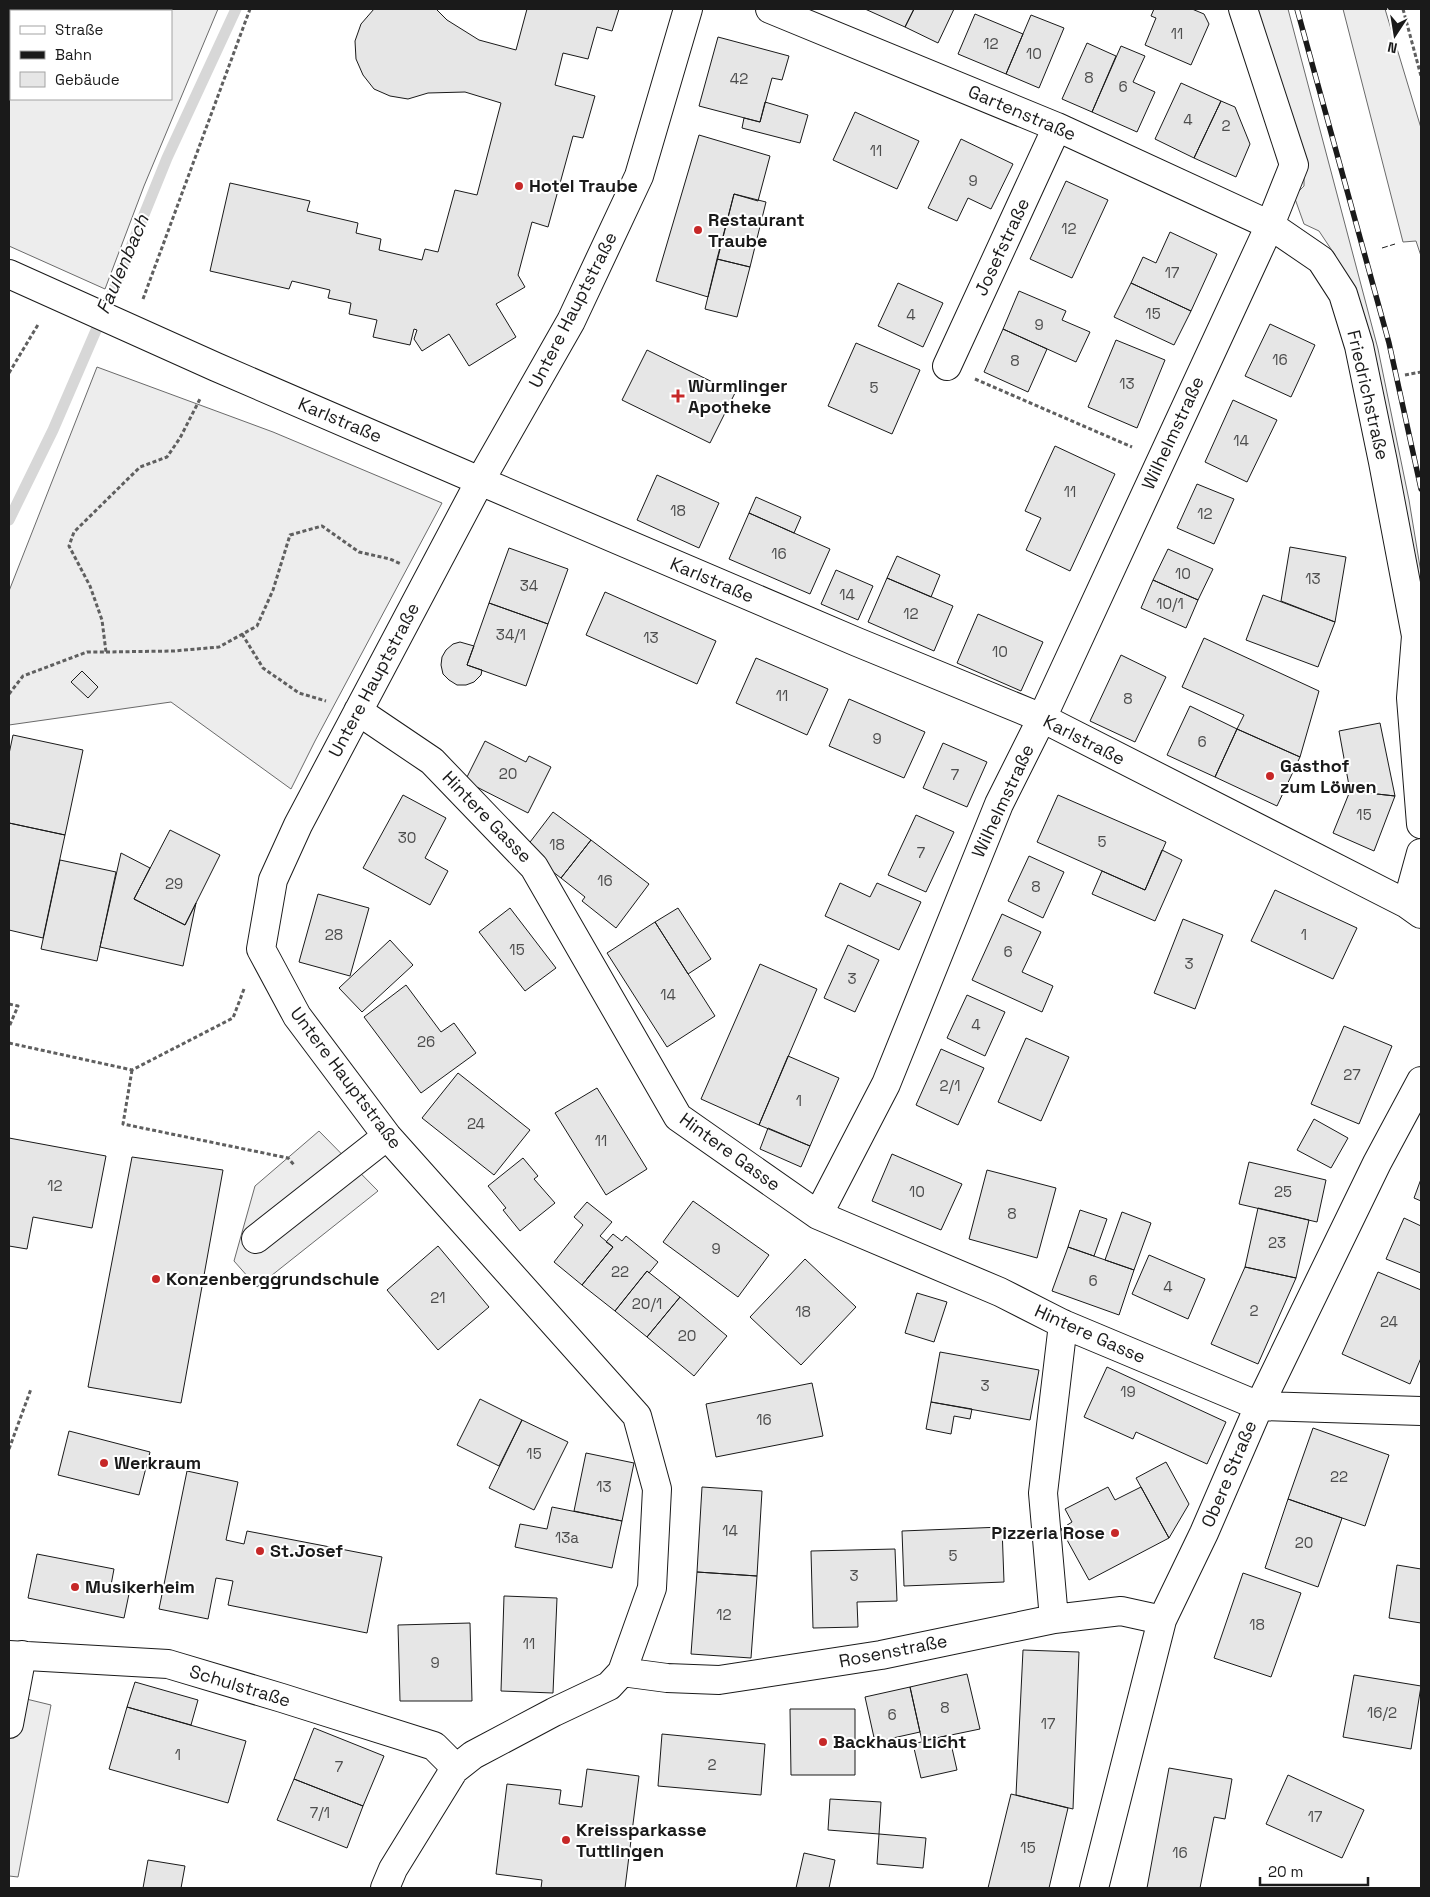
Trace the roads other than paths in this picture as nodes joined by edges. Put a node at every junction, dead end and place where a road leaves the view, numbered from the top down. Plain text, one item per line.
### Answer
1 (688, 9) edge
2 (770, 9) edge
3 (1243, 9) edge
4 (1057, 127) junction
5 (1270, 225) junction
6 (9, 274) edge
7 (947, 366) road end
8 (480, 481) junction
9 (358, 711) junction
10 (1042, 718) junction
11 (1421, 824) edge
12 (1421, 853) edge
13 (1414, 909) edge
14 (1421, 1081) edge
15 (387, 1136) junction
16 (818, 1215) junction
17 (256, 1239) dead end
18 (1063, 1324) junction
19 (1259, 1406) junction
20 (1421, 1411) edge
21 (1054, 1620) junction
22 (1162, 1620) junction
23 (15, 1655) edge
24 (622, 1672) junction
25 (9, 1724) edge
26 (454, 1770) junction
27 (385, 1888) edge
28 (1094, 1888) edge

1 - 8 street, Untere Hauptstraße
2 - 4 street, Gartenstraße
3 - 5 street
4 - 5 street, Gartenstraße
4 - 7 street, Josefstraße
5 - 10 street, Wilhelmstraße
5 - 11 street, Friedrichstraße
6 - 8 street, Karlstraße
8 - 9 street, Untere Hauptstraße
8 - 10 street, Karlstraße
9 - 15 street, Untere Hauptstraße
9 - 16 street, Hintere Gasse
10 - 13 street, Karlstraße
10 - 16 street, Wilhelmstraße
12 - 13 street
14 - 19 street, Obere Straße
15 - 17 street
15 - 24 street, Untere Hauptstraße
16 - 18 street, Hintere Gasse
18 - 19 street, Hintere Gasse
18 - 21 street
19 - 20 street
19 - 22 street, Obere Straße
21 - 22 street, Rosenstraße
21 - 24 street, Rosenstraße
22 - 28 street, Obere Straße
23 - 25 street
23 - 26 street, Schulstraße
24 - 26 street, Untere Hauptstraße
26 - 27 street, Untere Hauptstraße

